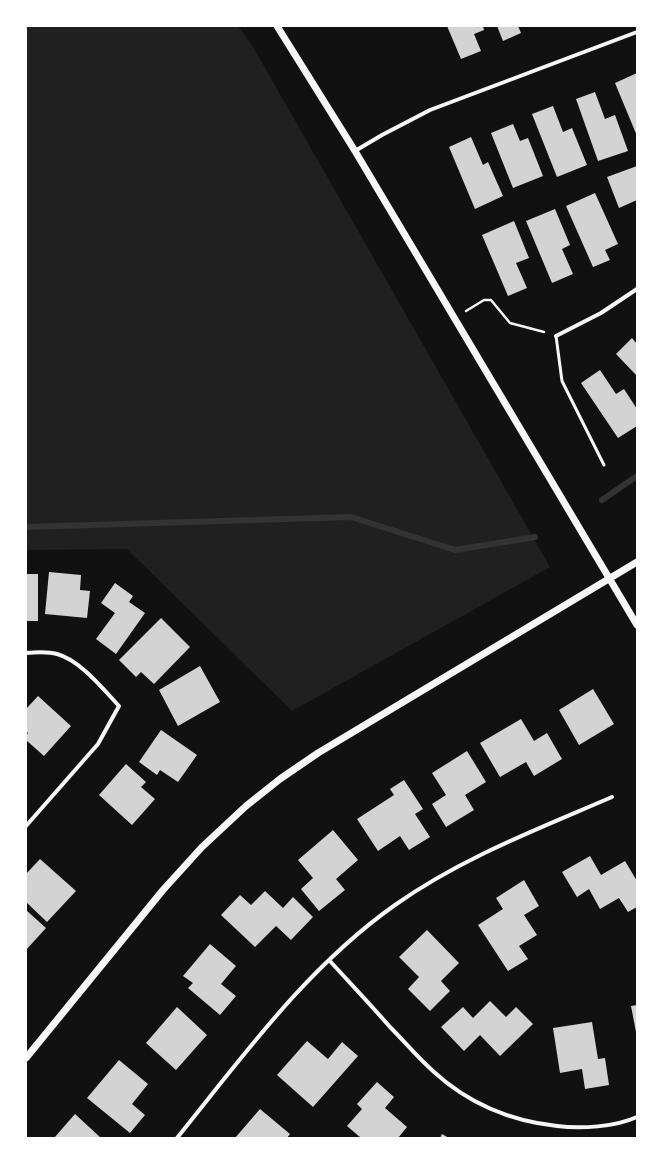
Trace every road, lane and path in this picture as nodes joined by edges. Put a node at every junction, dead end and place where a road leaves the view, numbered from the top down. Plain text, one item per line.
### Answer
1 (277, 26) edge
2 (637, 32) edge
3 (355, 150) junction
4 (637, 289) edge
5 (455, 317) junction
6 (556, 336) junction
7 (604, 465) dead end
8 (637, 562) edge
9 (610, 578) junction
10 (637, 625) edge
11 (26, 653) edge
12 (612, 797) dead end
13 (26, 826) edge
14 (329, 960) junction
15 (26, 1058) edge
16 (637, 1117) edge
17 (177, 1138) edge

1 - 3 street
2 - 3 street
3 - 5 street
4 - 6 street
5 - 6 path
5 - 9 street
6 - 7 lane
8 - 9 street
9 - 10 street
9 - 15 street
11 - 13 street
12 - 14 street
14 - 16 street
14 - 17 street

